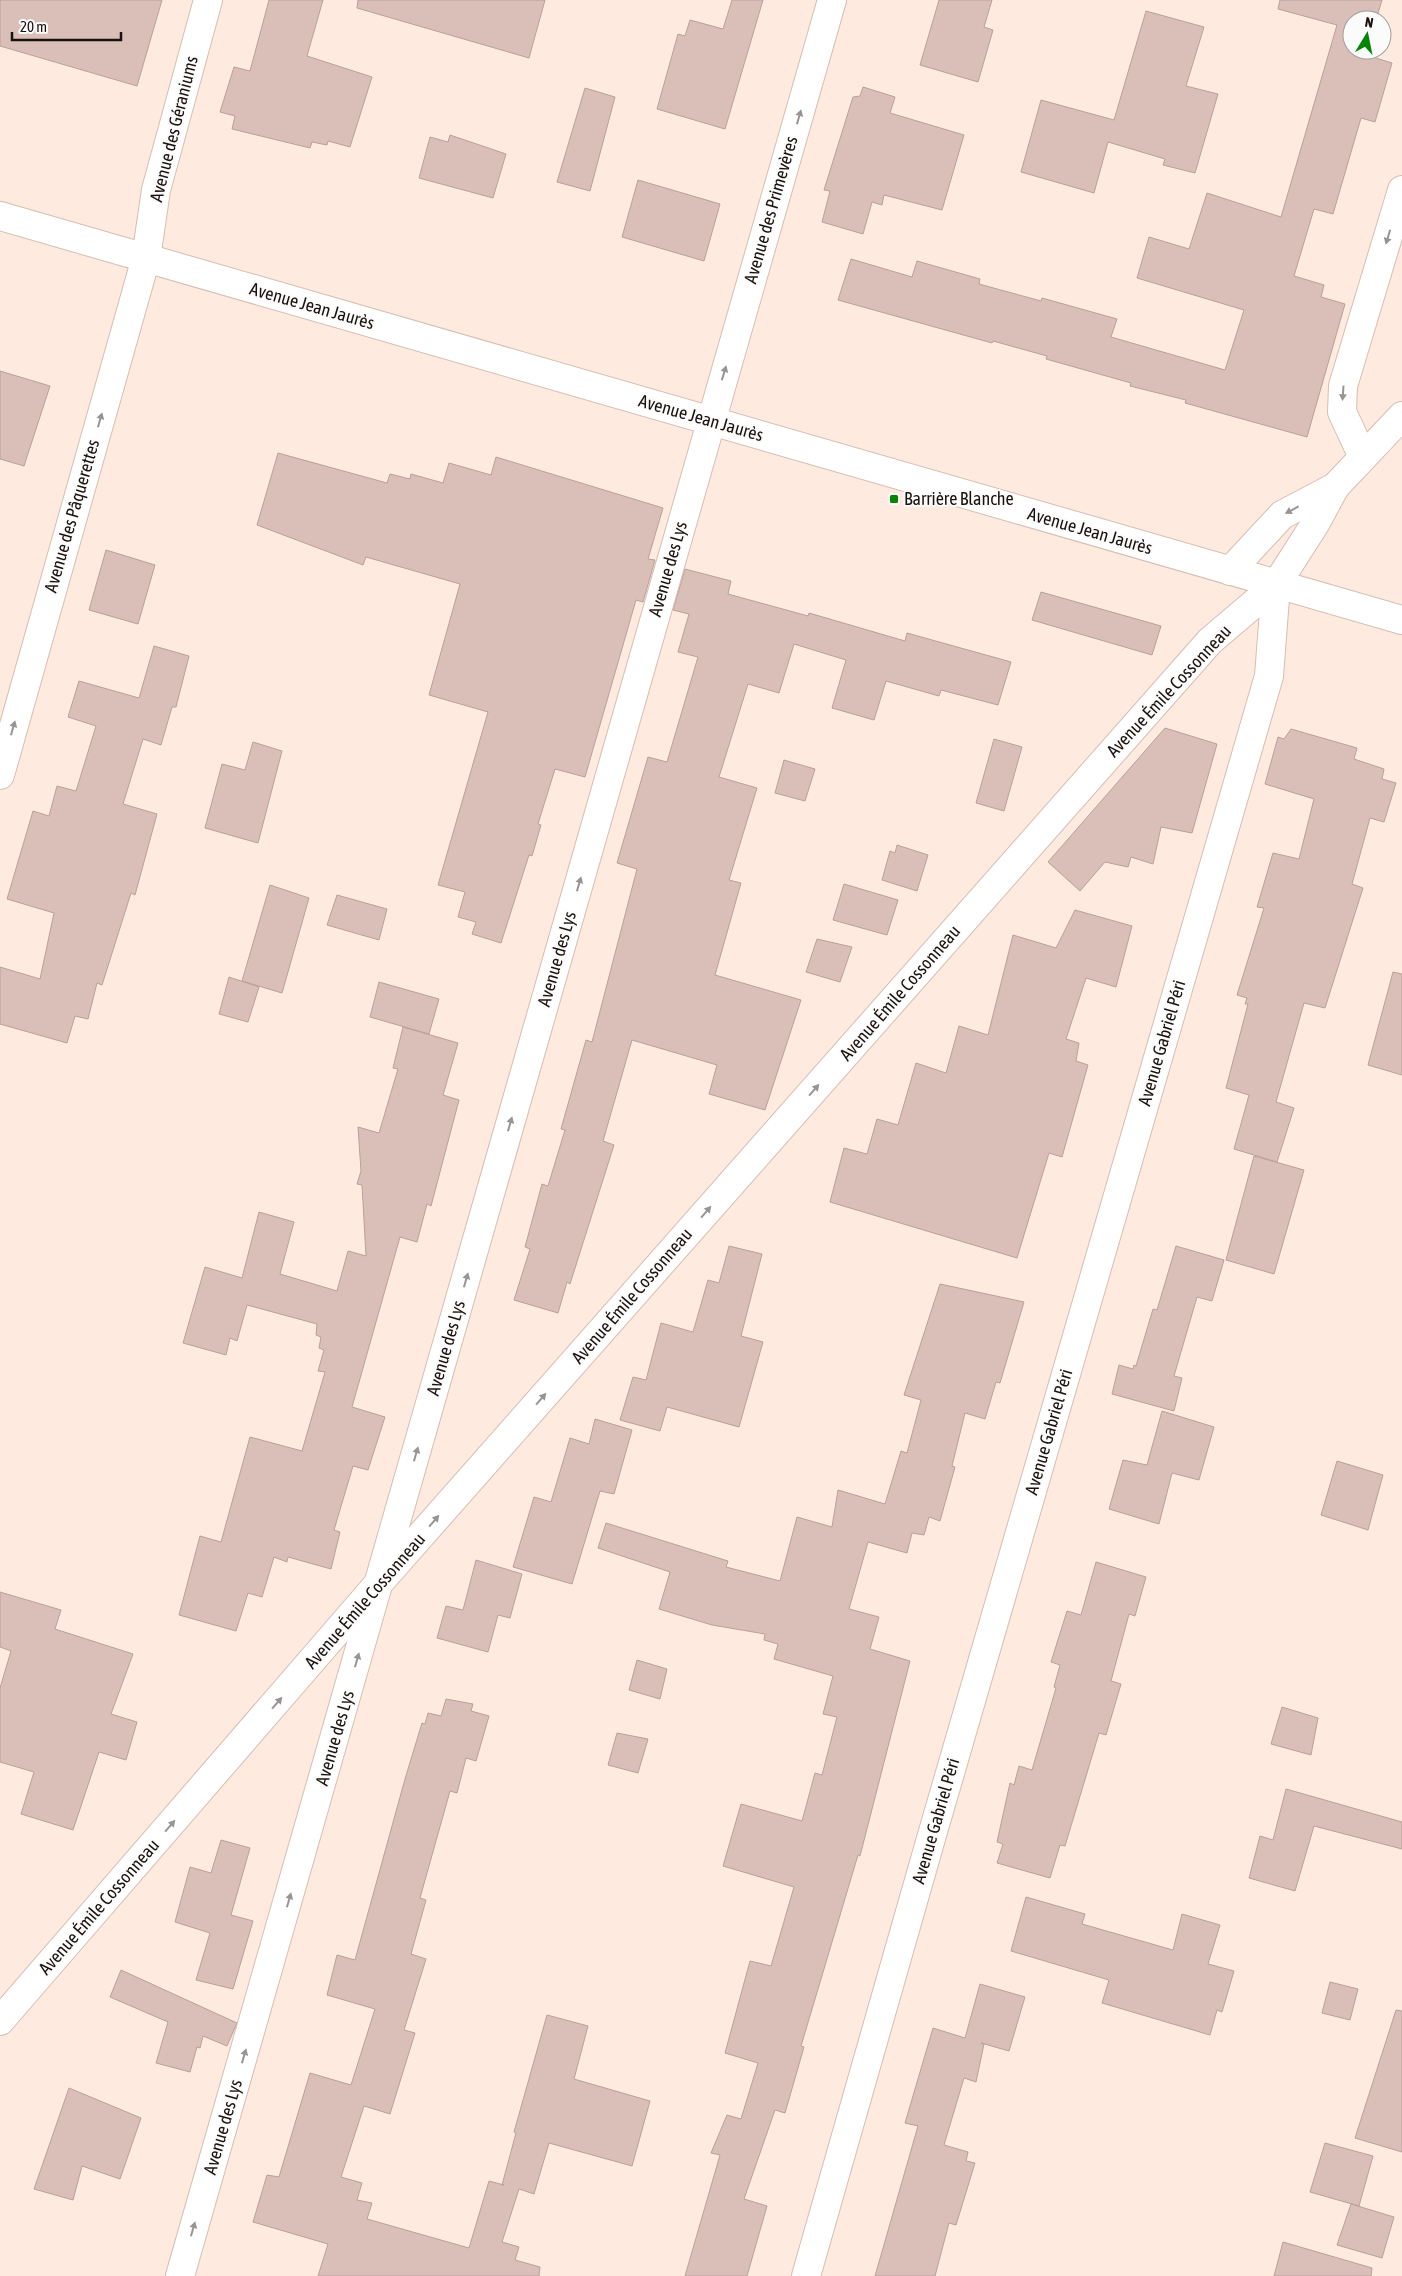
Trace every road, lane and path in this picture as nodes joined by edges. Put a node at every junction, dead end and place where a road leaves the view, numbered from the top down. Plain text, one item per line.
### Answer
1 (208, 0) edge
2 (832, 0) edge
3 (1402, 190) edge
4 (0, 216) edge
5 (146, 258) junction
6 (1402, 416) edge
7 (710, 420) junction
8 (1363, 457) junction
9 (1335, 487) junction
10 (1230, 572) junction
11 (1276, 584) junction
12 (1402, 620) edge
13 (0, 775) edge
14 (378, 1584) junction
15 (0, 2021) edge
16 (180, 2276) edge
17 (806, 2276) edge

1 - 5 street, Avenue des Géraniums
7 -> 2 street, Avenue des Primevères
3 -> 8 street
4 - 5 street, Avenue Jean Jaurès
5 - 7 street, Avenue Jean Jaurès
13 -> 5 street, Avenue des Pâquerettes
6 - 8 street
7 - 10 street, Avenue Jean Jaurès
14 -> 7 street, Avenue des Lys
8 - 9 street
9 -> 10 street
9 - 11 street
10 - 11 street, Avenue Jean Jaurès
11 - 12 street, Avenue Jean Jaurès
14 -> 11 street, Avenue Émile Cossonneau
11 - 17 street, Avenue Gabriel Péri
15 -> 14 street, Avenue Émile Cossonneau
16 -> 14 street, Avenue des Lys

